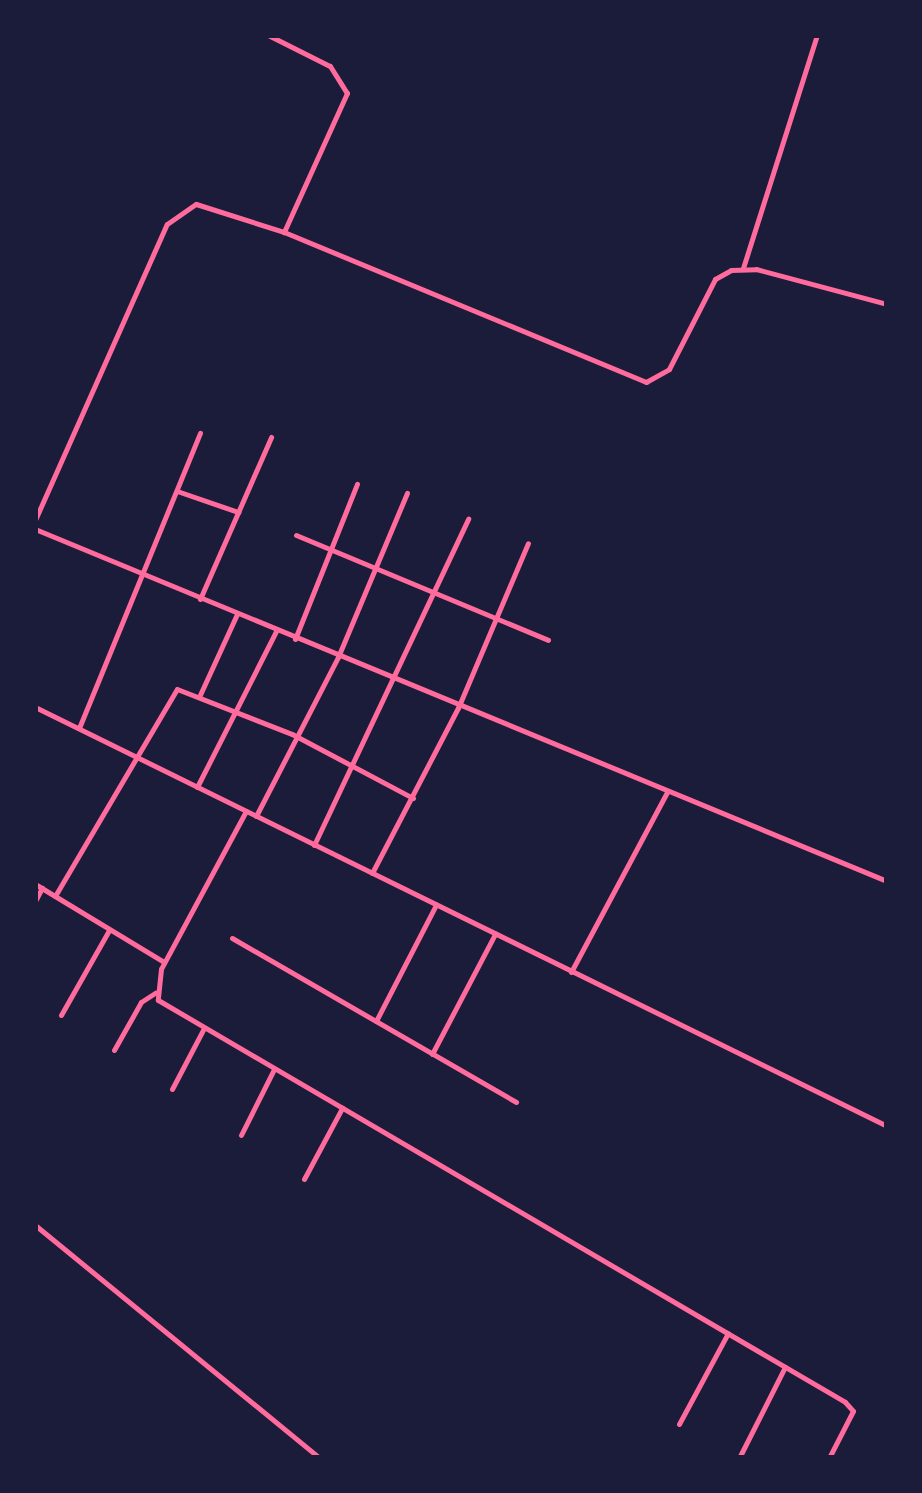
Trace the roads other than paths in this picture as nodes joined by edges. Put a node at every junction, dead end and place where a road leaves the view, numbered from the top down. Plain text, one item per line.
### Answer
1 (268, 35) edge
2 (817, 35) edge
3 (284, 232) junction
4 (743, 268) junction
5 (887, 304) edge
6 (200, 432) dead end
7 (270, 437) dead end
8 (357, 484) dead end
9 (177, 491) junction
10 (408, 493) dead end
11 (238, 512) junction
12 (468, 519) dead end
13 (35, 520) edge
14 (35, 529) edge
15 (296, 535) dead end
16 (528, 543) dead end
17 (333, 552) junction
18 (376, 568) junction
19 (144, 575) junction
20 (436, 593) junction
21 (200, 599) junction
22 (237, 614) junction
23 (496, 618) junction
24 (276, 631) junction
25 (295, 639) junction
26 (548, 640) dead end
27 (338, 657) junction
28 (396, 682) junction
29 (199, 697) junction
30 (35, 707) edge
31 (458, 708) junction
32 (234, 712) junction
33 (79, 728) junction
34 (298, 737) junction
35 (134, 756) junction
36 (354, 767) junction
37 (198, 787) junction
38 (667, 792) junction
39 (413, 798) junction
40 (246, 811) junction
41 (256, 816) junction
42 (314, 845) junction
43 (372, 874) junction
44 (887, 880) edge
45 (35, 884) edge
46 (42, 888) junction
47 (55, 896) junction
48 (35, 901) edge
49 (436, 905) junction
50 (110, 929) junction
51 (495, 934) junction
52 (232, 938) dead end
53 (164, 962) junction
54 (571, 972) junction
55 (154, 993) junction
56 (61, 1014) dead end
57 (376, 1021) junction
58 (204, 1029) junction
59 (114, 1050) dead end
60 (432, 1054) junction
61 (274, 1069) junction
62 (172, 1089) dead end
63 (516, 1102) dead end
64 (342, 1108) junction
65 (887, 1126) edge
66 (241, 1135) dead end
67 (304, 1179) dead end
68 (35, 1225) edge
69 (728, 1333) junction
70 (786, 1366) junction
71 (679, 1424) dead end
72 (320, 1458) edge
73 (739, 1458) edge
74 (829, 1458) edge

1 - 3 street
2 - 4 street
3 - 4 street
3 - 13 street
4 - 5 street
6 - 9 street
7 - 11 street
8 - 17 street
9 - 11 street
9 - 19 street
10 - 18 street
11 - 21 street
12 - 20 street
14 - 19 street
15 - 17 street
16 - 23 street
17 - 18 street
17 - 25 street
18 - 20 street
18 - 27 street
19 - 21 street
19 - 33 street
20 - 23 street
20 - 28 street
21 - 22 street
22 - 24 street
22 - 29 street
23 - 26 street
23 - 31 street
24 - 25 street
24 - 32 street
25 - 27 street
27 - 28 street
27 - 34 street
28 - 31 street
28 - 36 street
29 - 32 street
29 - 35 street
30 - 33 street
31 - 38 street
31 - 39 street
32 - 34 street
32 - 37 street
33 - 35 street
34 - 36 street
34 - 41 street
35 - 37 street
35 - 47 street
36 - 39 street
36 - 42 street
37 - 40 street
38 - 44 street
38 - 54 street
39 - 43 street
40 - 41 street
40 - 53 street
41 - 42 street
42 - 43 street
43 - 49 street
45 - 46 street
46 - 47 street
46 - 48 street
47 - 50 street
49 - 51 street
49 - 57 street
50 - 53 street
50 - 56 street
51 - 54 street
51 - 60 street
52 - 57 street
53 - 55 street
54 - 65 street
55 - 58 street
55 - 59 street
57 - 60 street
58 - 61 street
58 - 62 street
60 - 63 street
61 - 64 street
61 - 66 street
64 - 67 street
64 - 69 street
68 - 72 street
69 - 70 street
69 - 71 street
70 - 73 street
70 - 74 street

